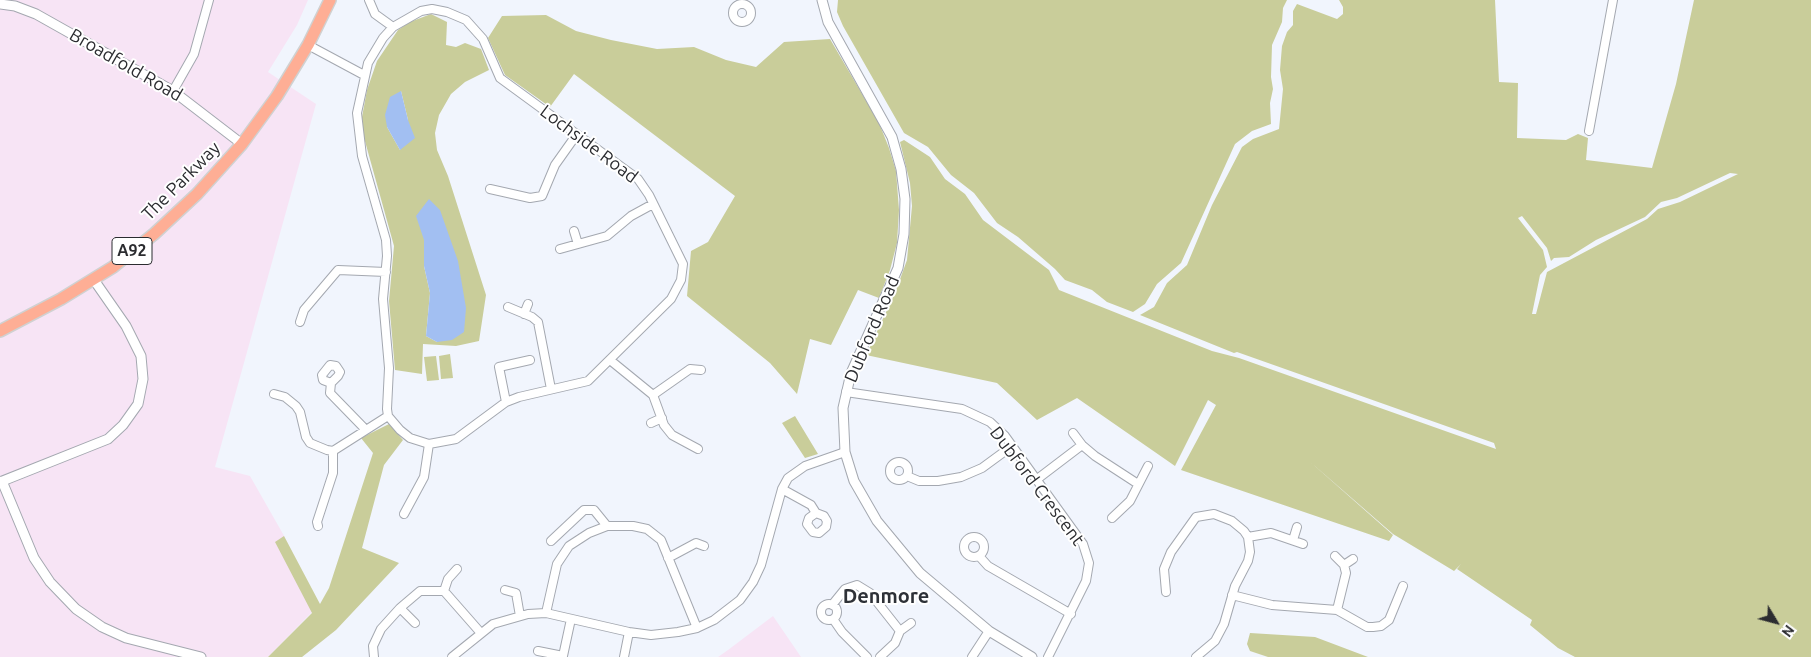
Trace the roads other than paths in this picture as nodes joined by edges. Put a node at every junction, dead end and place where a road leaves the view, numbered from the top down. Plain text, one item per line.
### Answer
1 (209, 0) edge
2 (330, 0) edge
3 (369, 0) edge
4 (432, 0) edge
5 (822, 0) edge
6 (1612, 0) edge
7 (0, 4) edge
8 (432, 9) junction
9 (393, 27) junction
10 (308, 45) junction
11 (364, 75) junction
12 (173, 91) junction
13 (1590, 131) dead end
14 (577, 134) junction
15 (242, 144) junction
16 (490, 189) dead end
17 (503, 192) junction
18 (500, 201) dead end
19 (653, 204) junction
20 (574, 231) dead end
21 (578, 244) junction
22 (560, 249) dead end
23 (386, 272) junction
24 (94, 280) junction
25 (528, 304) dead end
26 (296, 305) dead end
27 (508, 307) dead end
28 (304, 310) junction
29 (524, 314) junction
30 (300, 322) dead end
31 (0, 331) edge
32 (695, 359) dead end
33 (530, 360) dead end
34 (610, 360) junction
35 (331, 383) dead end
36 (551, 389) junction
37 (846, 392) junction
38 (274, 394) dead end
39 (653, 395) junction
40 (506, 402) junction
41 (388, 416) junction
42 (662, 418) junction
43 (652, 424) dead end
44 (366, 430) junction
45 (1074, 432) dead end
46 (429, 444) junction
47 (1082, 445) junction
48 (1012, 446) junction
49 (698, 449) dead end
50 (333, 451) junction
51 (845, 452) junction
52 (1148, 466) dead end
53 (906, 476) dead end
54 (1036, 480) junction
55 (1, 482) edge
56 (1138, 484) junction
57 (782, 489) junction
58 (1196, 506) dead end
59 (816, 513) dead end
60 (404, 514) dead end
61 (1200, 515) junction
62 (1112, 518) dead end
63 (318, 526) dead end
64 (607, 526) junction
65 (1298, 528) dead end
66 (1248, 537) junction
67 (1293, 540) junction
68 (551, 541) dead end
69 (1303, 544) dead end
70 (704, 546) dead end
71 (979, 556) dead end
72 (1335, 556) dead end
73 (668, 558) junction
74 (1353, 559) dead end
75 (1344, 565) junction
76 (457, 569) dead end
77 (1403, 586) dead end
78 (505, 590) dead end
79 (444, 591) junction
80 (1166, 592) dead end
81 (1232, 595) junction
82 (832, 605) junction
83 (400, 608) junction
84 (1337, 610) junction
85 (546, 613) junction
86 (1071, 614) junction
87 (520, 616) junction
88 (571, 619) junction
89 (833, 619) junction
90 (415, 623) dead end
91 (911, 623) dead end
92 (697, 628) junction
93 (900, 631) junction
94 (989, 631) junction
95 (480, 632) junction
96 (629, 632) junction
97 (538, 651) dead end
98 (201, 657) edge
99 (374, 657) edge
100 (452, 657) edge
101 (624, 657) edge
102 (867, 657) edge
103 (880, 657) edge
104 (972, 657) edge
105 (1032, 657) edge
106 (1048, 657) edge
107 (1198, 657) edge

1 - 12 street
2 - 10 main road, The Parkway / A92
3 - 9 street
4 - 8 street
5 - 37 street, Dubford Road
6 - 13 street
7 - 12 street, Broadfold Road
8 - 9 street
8 - 14 street, Lochside Road
9 - 11 street
10 - 11 street
10 - 15 main road, The Parkway / A92
11 - 23 street
12 - 15 street, Broadfold Road
14 - 17 street
14 - 19 street, Lochside Road
15 - 24 main road, The Parkway / A92
16 - 17 street
17 - 18 street
19 - 21 street
19 - 34 street, Lochside Road
20 - 21 street
21 - 22 street
23 - 28 street
23 - 41 street
24 - 31 main road, The Parkway / A92
24 - 55 street
25 - 29 street
26 - 28 street
27 - 29 street
28 - 30 street
29 - 36 street
32 - 39 street
33 - 40 street
34 - 36 street, Lochside Road
34 - 39 street
35 - 44 street
36 - 40 street, Lochside Road
37 - 48 street, Dubford Crescent
37 - 51 street, Dubford Road
38 - 50 street
39 - 42 street
40 - 46 street, Lochside Road
41 - 44 street
41 - 46 street
42 - 43 street
42 - 49 street
44 - 50 street
45 - 47 street
46 - 60 street
47 - 54 street
47 - 56 street
48 - 53 street
48 - 54 street, Dubford Crescent
50 - 63 street
51 - 57 street
51 - 94 street, Dubford Road
52 - 56 street
54 - 86 street, Dubford Crescent
55 - 98 street
56 - 62 street
57 - 59 street
57 - 92 street
58 - 61 street
61 - 66 street
61 - 80 street
64 - 68 street
64 - 73 street
64 - 85 street
65 - 67 street
66 - 67 street
66 - 81 street
67 - 69 street
70 - 73 street
71 - 86 street
72 - 75 street
73 - 92 street
74 - 75 street
75 - 84 street
76 - 79 street
77 - 84 street
78 - 87 street
79 - 83 street
79 - 95 street
81 - 84 street
81 - 107 street
82 - 89 street
82 - 89 street
82 - 93 street
83 - 90 street
83 - 99 street
85 - 87 street
85 - 88 street
86 - 106 street, Dubford Crescent
87 - 95 street
88 - 96 street
88 - 97 street
89 - 102 street
91 - 93 street
92 - 96 street
93 - 103 street
94 - 104 street
94 - 105 street, Dubford Road
95 - 100 street
96 - 101 street

